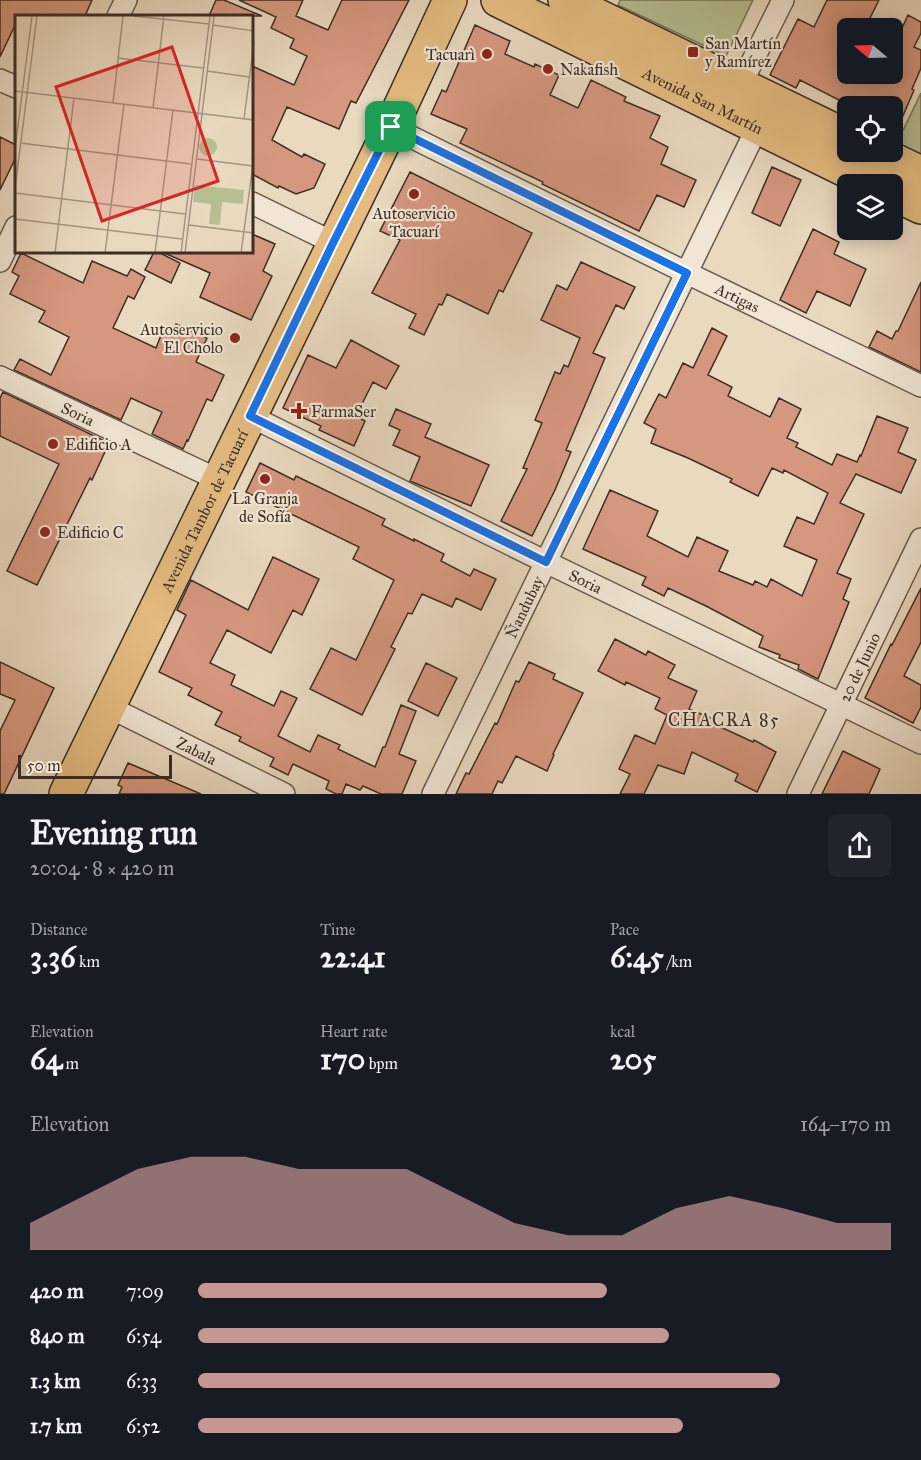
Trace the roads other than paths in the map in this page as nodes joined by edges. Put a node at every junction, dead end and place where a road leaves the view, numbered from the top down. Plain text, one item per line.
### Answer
1 (126, 0) edge
2 (450, 0) edge
3 (498, 0) edge
4 (565, 0) edge
5 (783, 0) edge
6 (118, 15) edge
7 (0, 80) edge
8 (740, 86) junction
9 (15, 87) edge
10 (391, 127) junction
11 (758, 128) junction
12 (837, 132) edge
13 (898, 162) edge
14 (921, 173) edge
15 (853, 174) edge
16 (903, 199) edge
17 (254, 204) edge
18 (921, 207) edge
19 (15, 229) edge
20 (333, 243) junction
21 (0, 261) edge
22 (687, 273) junction
23 (0, 377) edge
24 (921, 386) edge
25 (250, 416) junction
26 (219, 480) junction
27 (921, 539) edge
28 (546, 562) junction
29 (841, 705) junction
30 (109, 707) junction
31 (921, 743) edge
32 (66, 794) edge
33 (284, 794) edge
34 (433, 794) edge
35 (798, 794) edge

1 - 6 street
2 - 10 main road, Avenida Tambor de Tacuarí
3 - 11 main road, Avenida San Martín
4 - 8 main road, Avenida San Martín
5 - 8 street
7 - 9 street
8 - 12 main road, Avenida San Martín
10 - 20 main road, Avenida Tambor de Tacuarí
10 - 22 street, Artigas
11 - 15 main road, Avenida San Martín
11 - 22 street, Ñandubay
13 - 14 main road
16 - 18 main road
17 - 20 street
19 - 21 street
20 - 25 main road, Avenida Tambor de Tacuarí
22 - 24 street, Artigas
22 - 28 street, Ñandubay
23 - 26 street, Soria
25 - 26 main road, Avenida Tambor de Tacuarí
25 - 28 street, Soria
26 - 30 main road, Avenida Tambor de Tacuarí
27 - 29 street, 20 de Junio
28 - 29 street, Soria
28 - 34 street, Ñandubay
29 - 31 street, Soria
29 - 35 street, 20 de Junio
30 - 32 main road, Avenida Tambor de Tacuarí
30 - 33 street, Zabala

